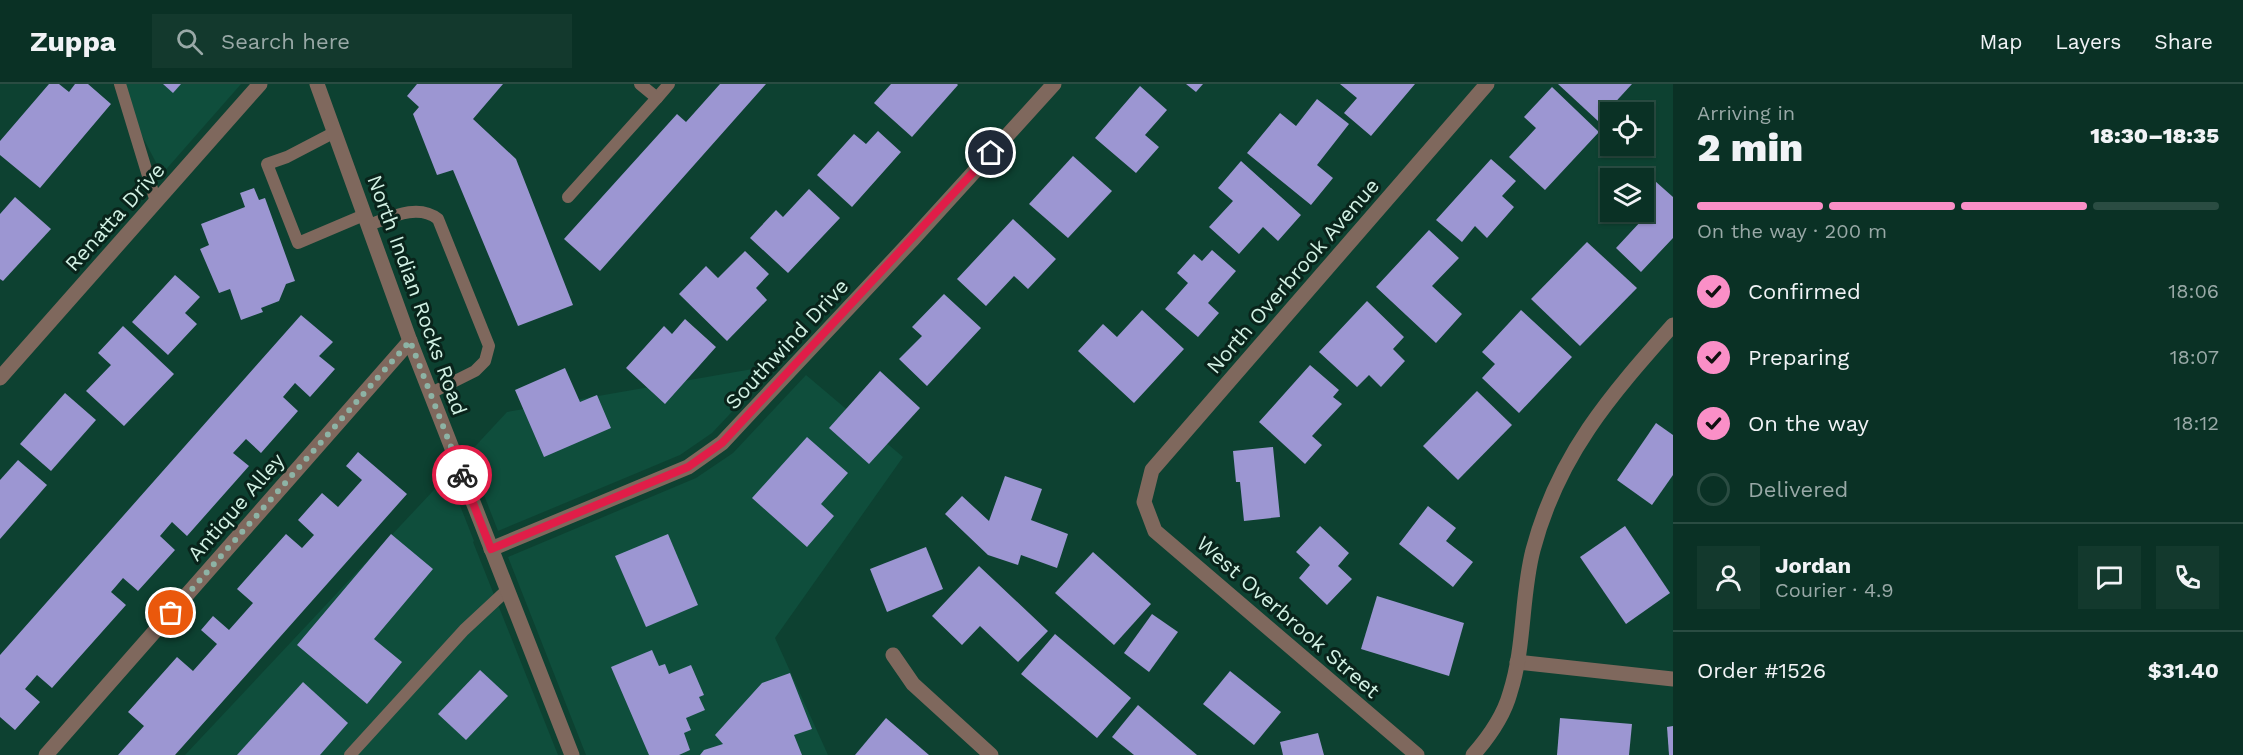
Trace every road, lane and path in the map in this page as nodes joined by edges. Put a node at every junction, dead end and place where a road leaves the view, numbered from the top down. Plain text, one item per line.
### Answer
1 (120, 84) edge
2 (260, 84) edge
3 (317, 84) edge
4 (640, 84) edge
5 (669, 84) edge
6 (1054, 84) edge
7 (1487, 84) edge
8 (657, 98) junction
9 (335, 132) junction
10 (568, 197) dead end
11 (156, 202) junction
12 (366, 220) junction
13 (1673, 325) edge
14 (410, 341) junction
15 (0, 378) edge
16 (431, 393) junction
17 (1144, 502) joint
18 (491, 549) junction
19 (507, 590) junction
20 (893, 654) dead end
21 (1517, 662) junction
22 (1673, 679) edge
23 (46, 755) edge
24 (350, 755) edge
25 (572, 755) edge
26 (991, 755) edge
27 (1417, 755) edge
28 (1473, 755) edge

1 - 11 lane
2 - 11 street, Renatta Drive
3 - 9 street, North Indian Rocks Road
4 - 8 lane
5 - 8 lane
6 - 18 street, Southwind Drive
7 - 17 street, North Overbrook Avenue
8 - 10 lane
9 - 12 street, North Indian Rocks Road
9 - 12 lane
11 - 15 street, Renatta Drive
12 - 14 street, North Indian Rocks Road
12 - 16 lane
13 - 21 street
14 - 16 street, North Indian Rocks Road
14 - 23 street, Antique Alley
16 - 18 street, North Indian Rocks Road
17 - 27 street, West Overbrook Street
18 - 19 street, North Indian Rocks Road
19 - 24 lane
19 - 25 street, North Indian Rocks Road
20 - 26 street
21 - 22 street
21 - 28 street

